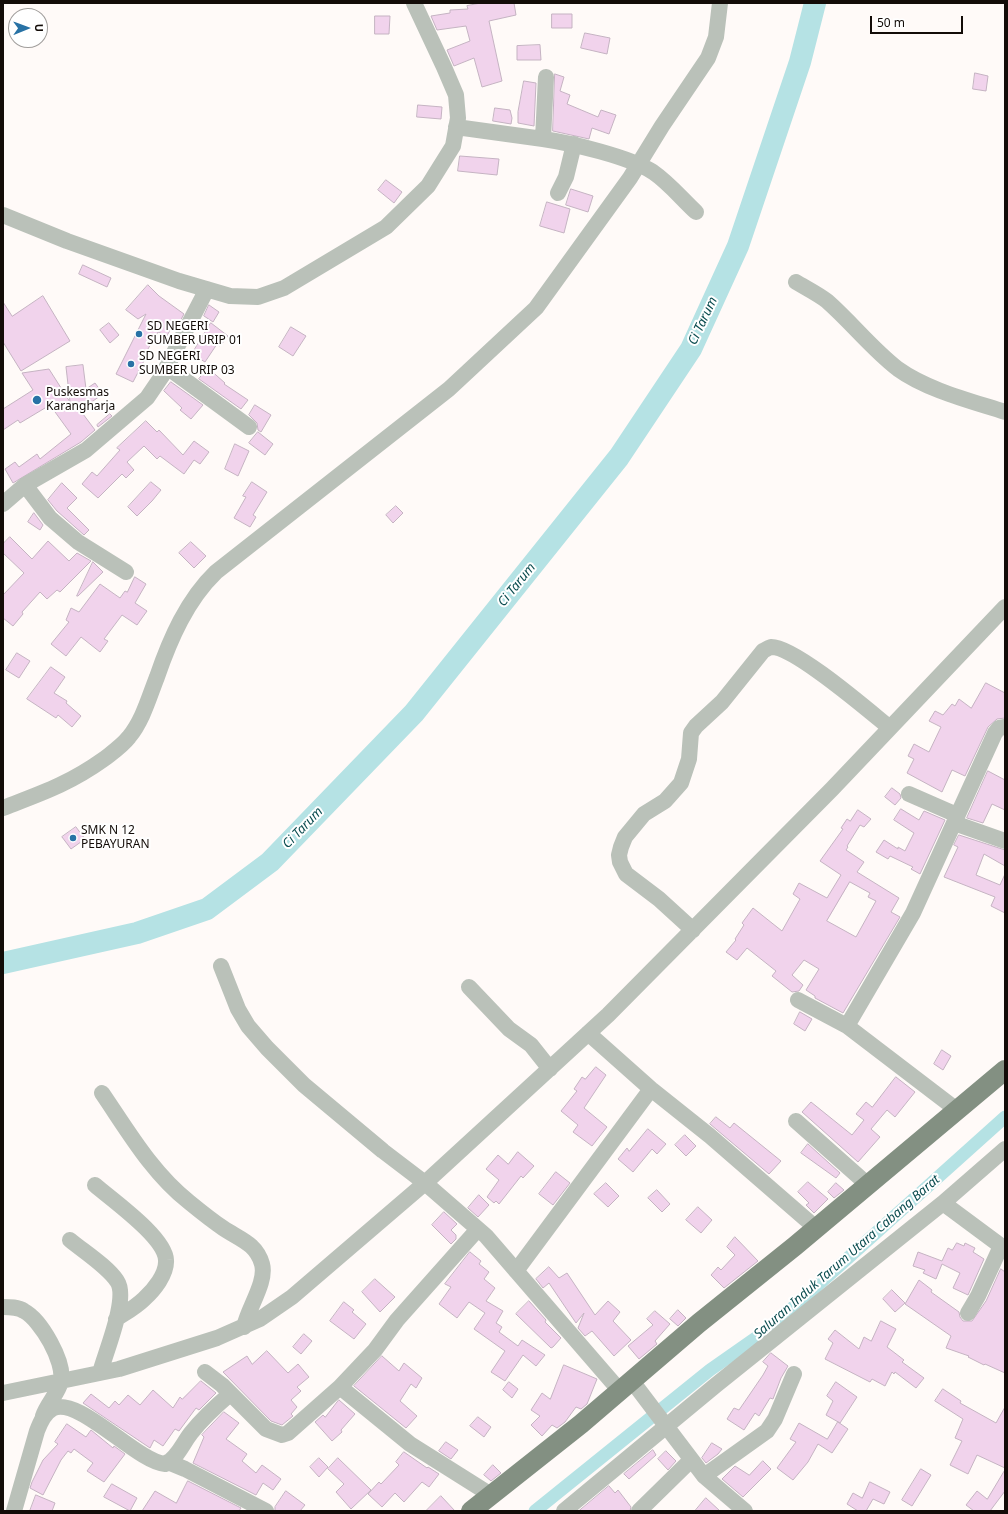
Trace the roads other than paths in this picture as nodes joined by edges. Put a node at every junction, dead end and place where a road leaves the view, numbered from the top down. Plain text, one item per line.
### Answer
1 (414, 3) edge
2 (720, 3) edge
3 (546, 77) dead end
4 (456, 127) junction
5 (543, 139) junction
6 (574, 144) junction
7 (638, 164) junction
8 (558, 193) dead end
9 (696, 212) dead end
10 (3, 215) edge
11 (796, 282) dead end
12 (207, 289) junction
13 (167, 367) junction
14 (1005, 412) edge
15 (249, 428) dead end
16 (25, 485) junction
17 (3, 504) edge
18 (126, 572) dead end
19 (1005, 608) edge
20 (1005, 727) edge
21 (890, 728) junction
22 (909, 794) dead end
23 (3, 808) edge
24 (956, 819) junction
25 (1005, 841) edge
26 (693, 930) junction
27 (221, 966) dead end
28 (469, 987) dead end
29 (798, 1000) dead end
30 (847, 1026) junction
31 (588, 1033) junction
32 (550, 1069) junction
33 (1005, 1070) edge
34 (651, 1089) junction
35 (102, 1093) dead end
36 (957, 1110) junction
37 (796, 1121) dead end
38 (1005, 1149) edge
39 (425, 1183) junction
40 (867, 1184) junction
41 (95, 1185) dead end
42 (943, 1203) junction
43 (816, 1228) junction
44 (478, 1229) junction
45 (70, 1240) dead end
46 (1003, 1246) edge
47 (516, 1271) junction
48 (3, 1307) edge
49 (968, 1313) dead end
50 (116, 1319) junction
51 (244, 1327) junction
52 (205, 1372) dead end
53 (100, 1374) junction
54 (794, 1374) dead end
55 (61, 1382) junction
56 (340, 1388) junction
57 (630, 1388) junction
58 (3, 1393) edge
59 (230, 1394) junction
60 (42, 1420) junction
61 (664, 1422) junction
62 (691, 1460) junction
63 (168, 1462) junction
64 (704, 1476) junction
65 (491, 1495) junction
66 (14, 1511) edge
67 (266, 1511) edge
68 (471, 1511) edge
69 (564, 1511) edge
70 (639, 1511) edge
71 (745, 1511) edge

1 - 4 street
2 - 7 street
3 - 5 street
4 - 5 street
4 - 12 street
5 - 6 street
6 - 7 street
6 - 8 street
7 - 9 street
7 - 23 street
10 - 12 street
11 - 14 street
12 - 13 street
13 - 15 street
13 - 16 street
16 - 17 street
16 - 18 street
19 - 21 street
20 - 24 street
21 - 26 street
21 - 26 street
22 - 24 street
24 - 25 street
24 - 30 street
26 - 31 street
27 - 39 street
28 - 32 street
29 - 30 street
30 - 36 street
31 - 32 street
31 - 34 street
32 - 39 street
33 - 36 main road
34 - 43 street
34 - 47 street
35 - 51 street
36 - 40 main road
37 - 40 street
38 - 42 street
39 - 44 street
39 - 51 street
40 - 43 main road
41 - 50 street
42 - 46 street
42 - 61 street
43 - 57 main road
44 - 47 street
44 - 56 street
45 - 50 street
46 - 49 street
47 - 57 street
48 - 55 street
50 - 53 street
51 - 53 street
52 - 59 street
53 - 55 street
54 - 64 street
55 - 58 street
55 - 60 street
56 - 59 street
56 - 65 street
57 - 61 street
57 - 65 main road
59 - 63 street
60 - 63 street
60 - 66 street
61 - 62 street
61 - 69 street
62 - 64 street
62 - 70 street
63 - 67 street
64 - 71 street
65 - 68 main road

